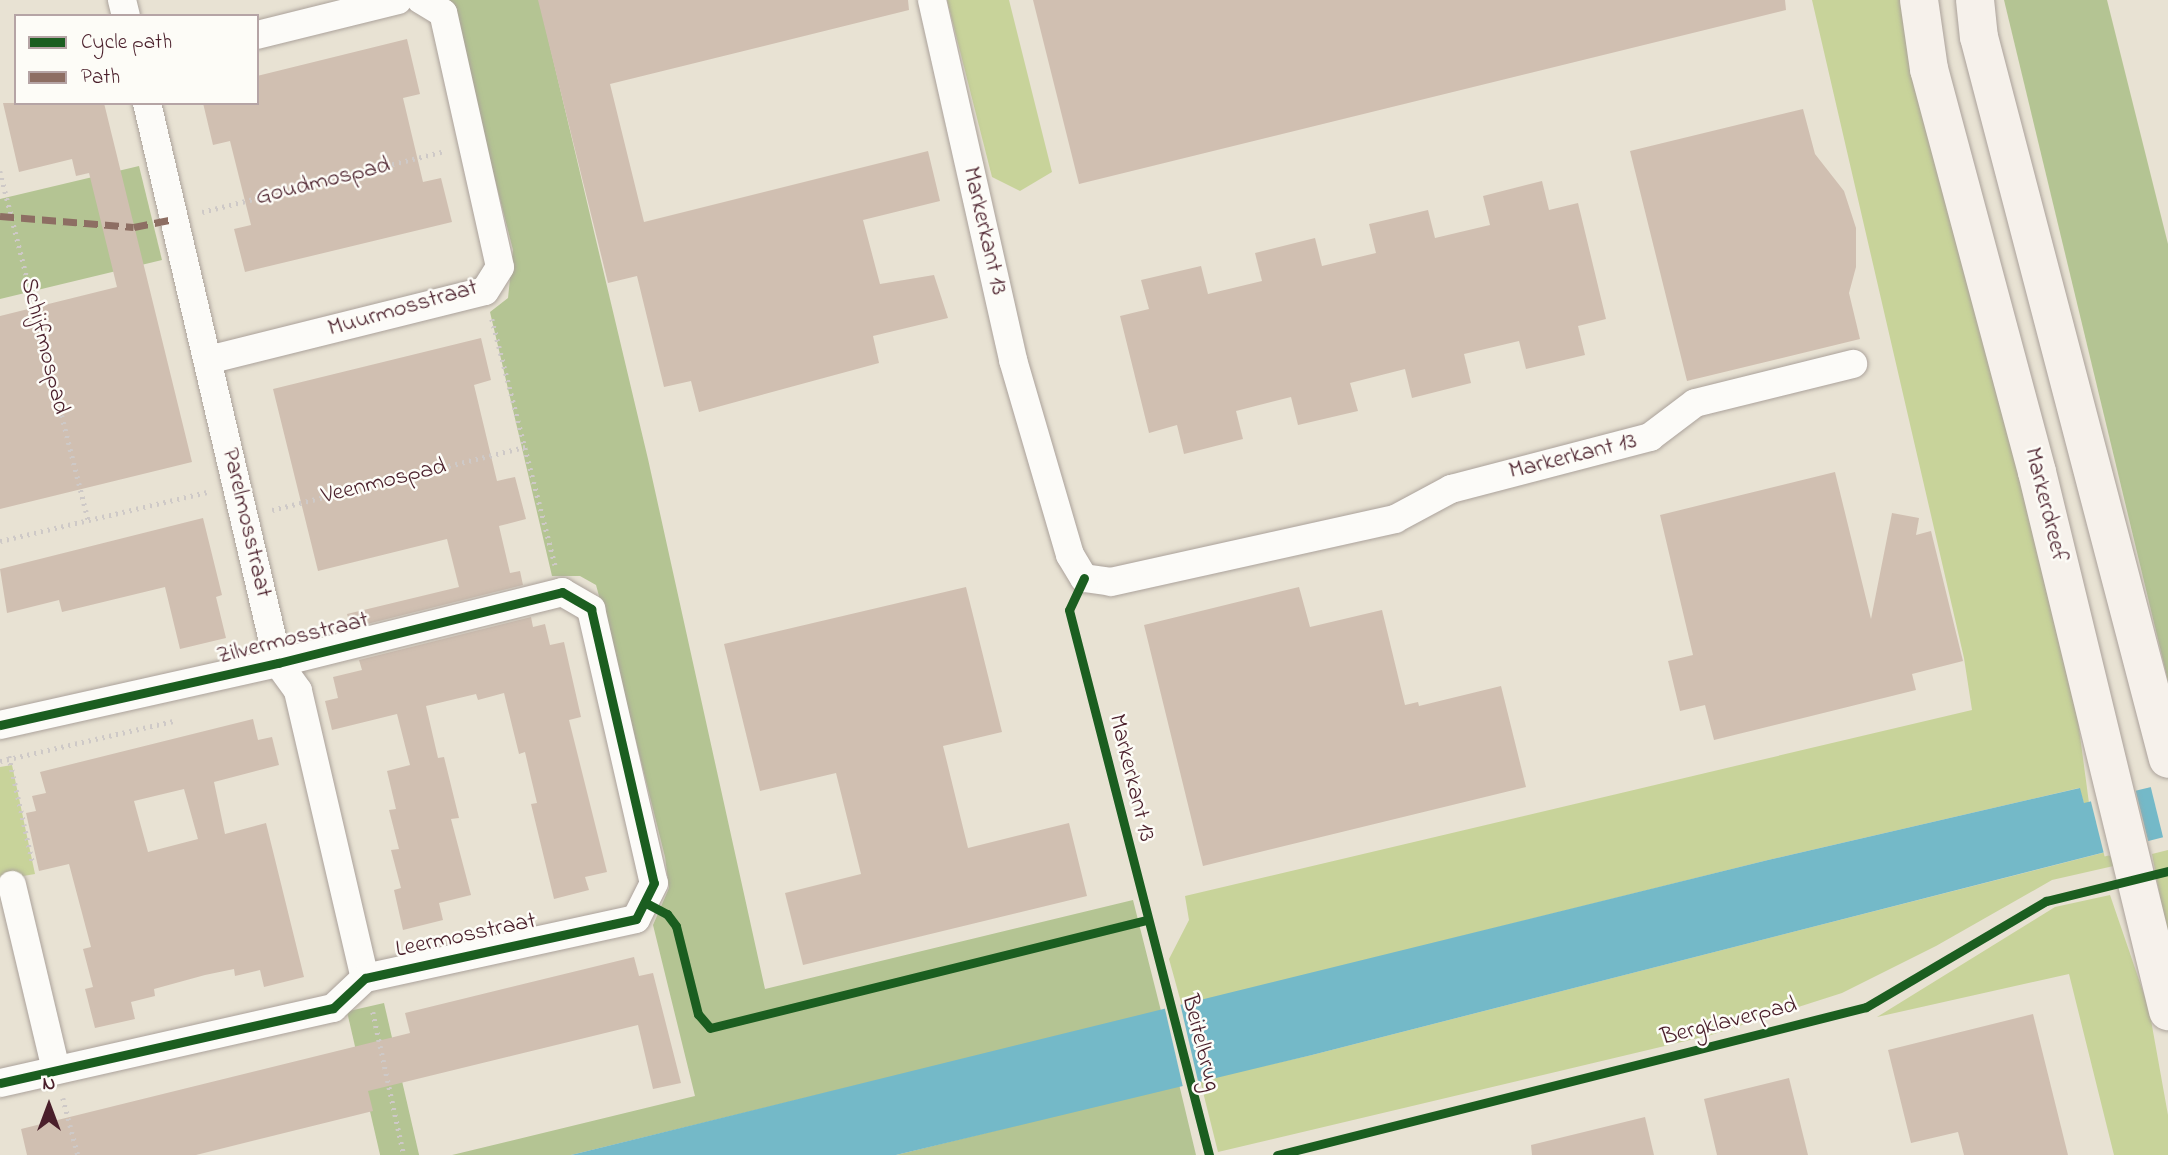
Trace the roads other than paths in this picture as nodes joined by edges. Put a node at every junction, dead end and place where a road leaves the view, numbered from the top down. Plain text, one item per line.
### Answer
1 (398, 0) edge
2 (932, 0) edge
3 (1919, 0) edge
4 (1975, 0) edge
5 (432, 7) edge
6 (259, 35) edge
7 (147, 105) edge
8 (208, 360) junction
9 (1853, 364) dead end
10 (591, 609) joint
11 (278, 663) junction
12 (4, 725) edge
13 (2168, 759) edge
14 (12, 885) road end
15 (366, 978) junction
16 (2168, 1011) edge
17 (56, 1070) junction
18 (0, 1083) edge

1 - 6 street
2 - 9 street, Markerkant 13
3 - 16 main road, Markerdreef
4 - 13 main road
5 - 8 street, Muurmosstraat
7 - 8 street, Parelmosstraat
8 - 11 street, Parelmosstraat
10 - 11 street, Zilvermosstraat
10 - 15 street, Leermosstraat
11 - 12 street, Zilvermosstraat
11 - 15 street, Parelmosstraat
14 - 17 street
15 - 17 street, Leermosstraat
17 - 18 street, Leermosstraat

